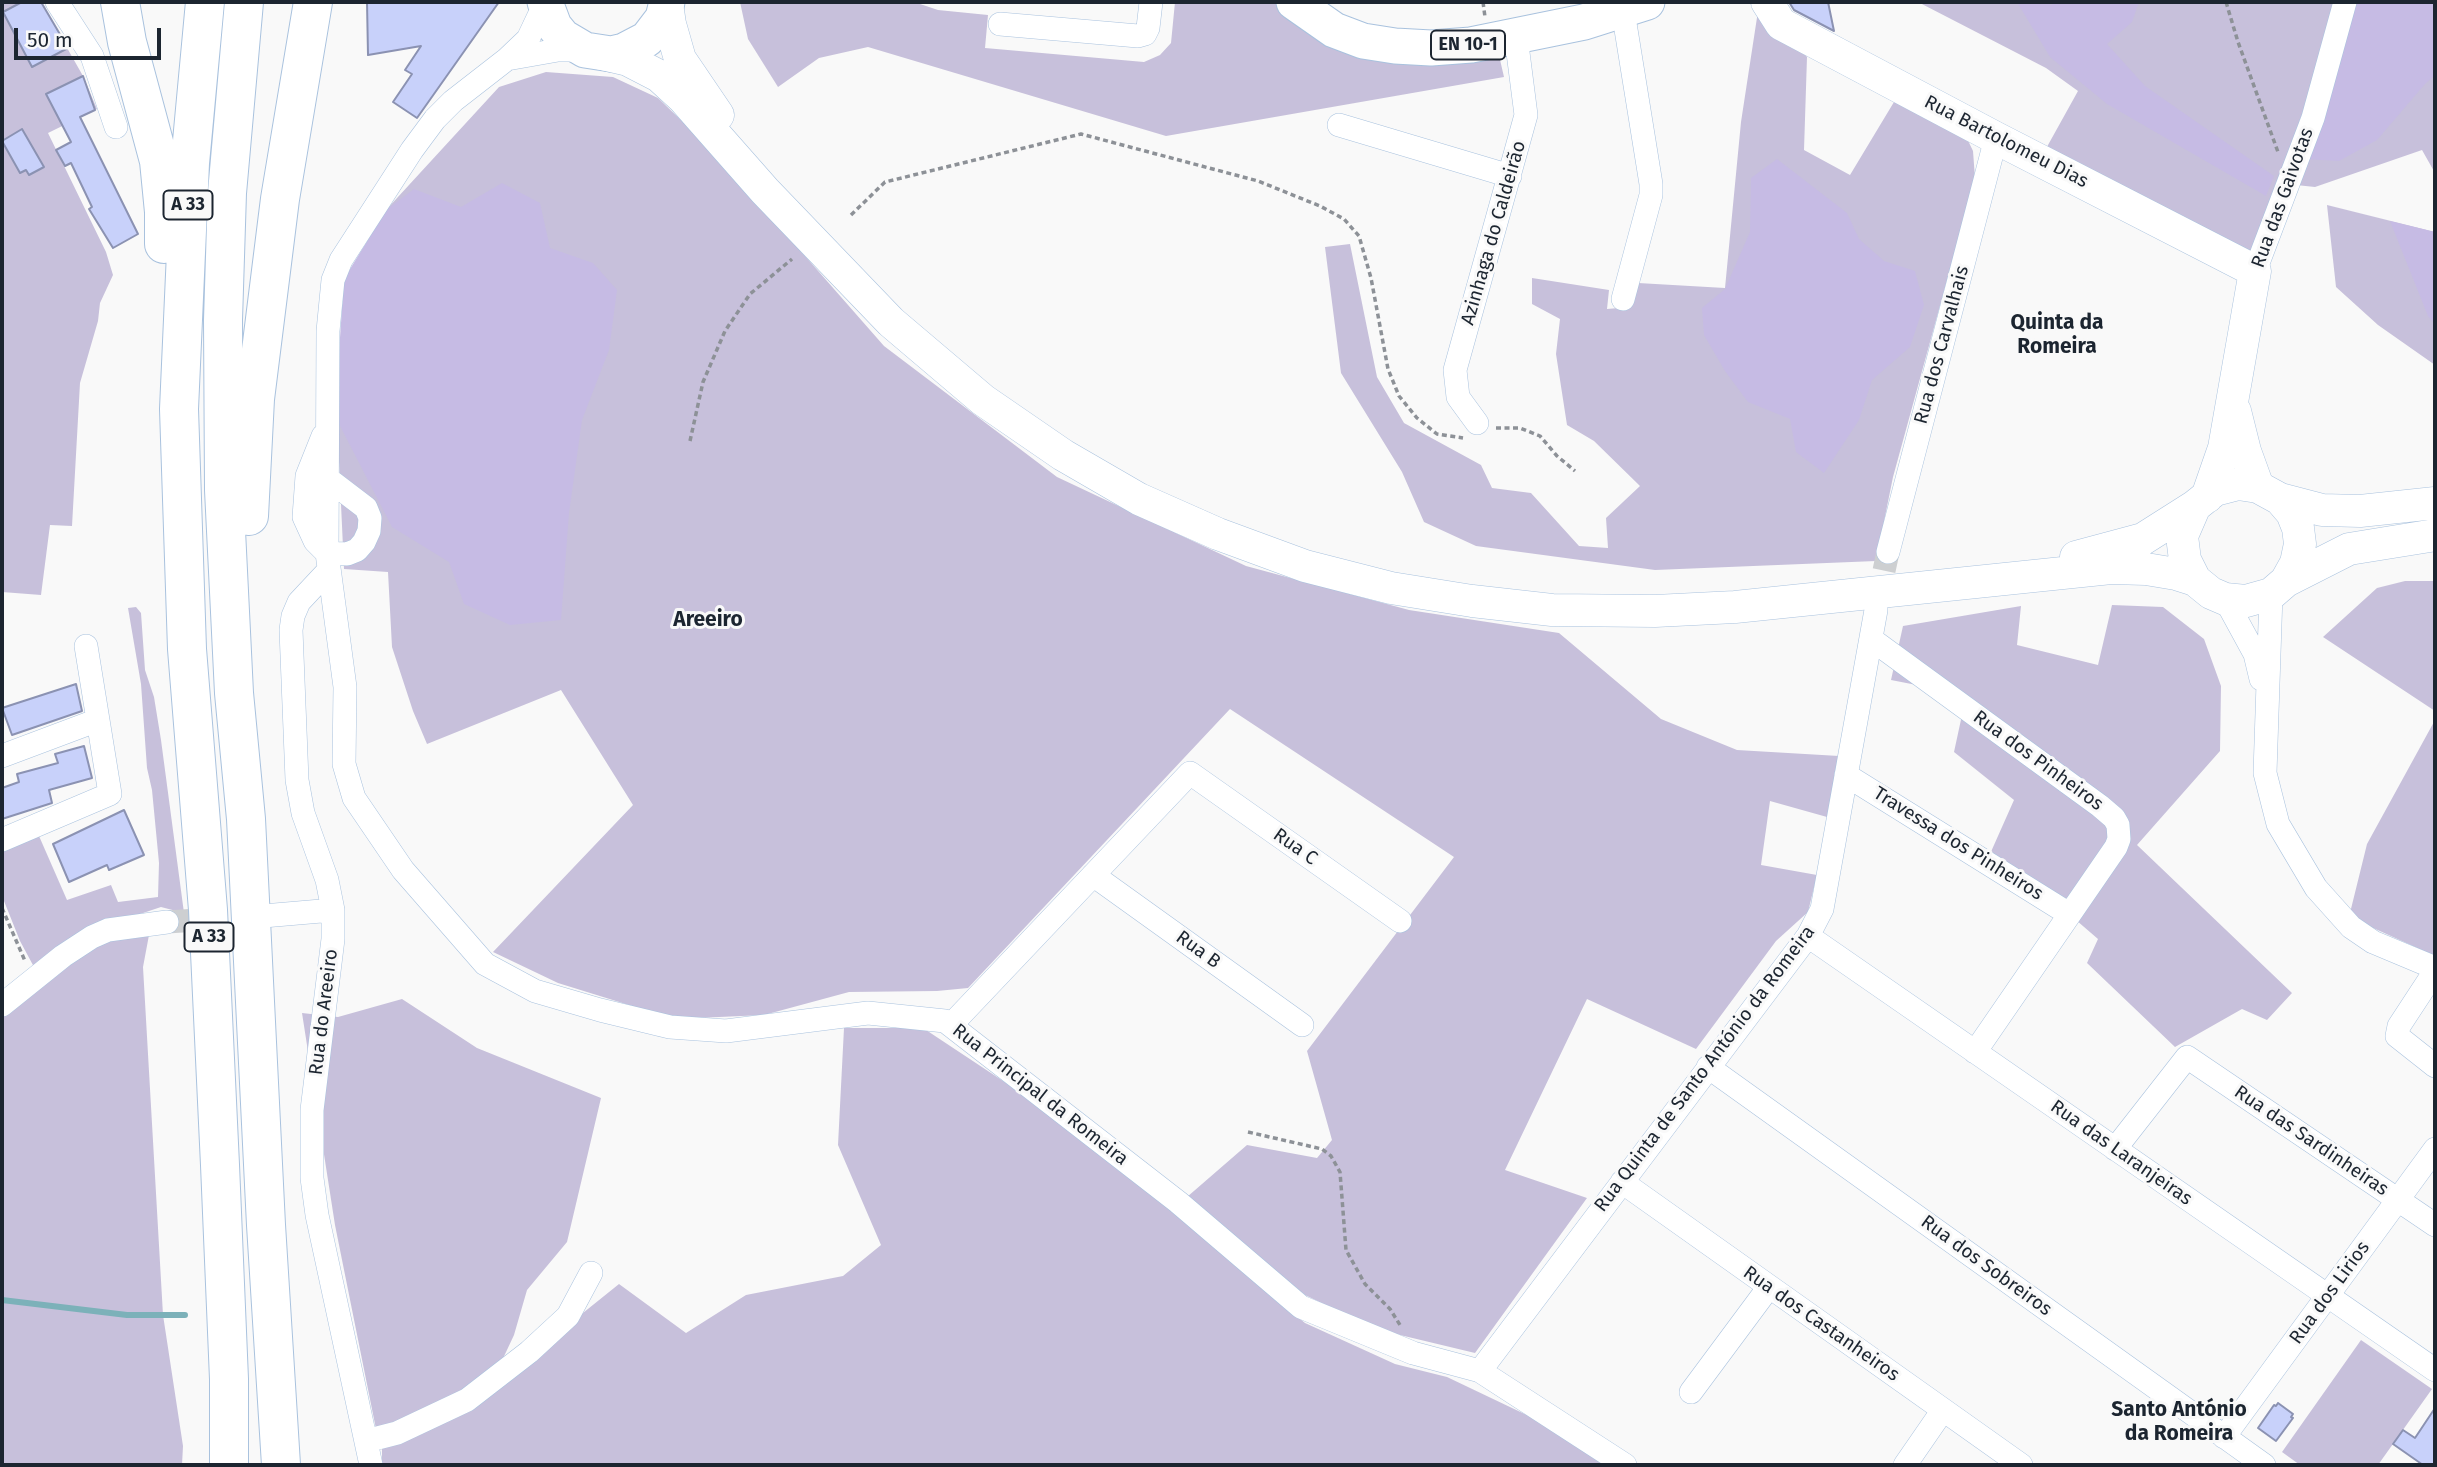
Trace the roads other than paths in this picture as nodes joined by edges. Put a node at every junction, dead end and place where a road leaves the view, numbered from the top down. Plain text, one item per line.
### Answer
1 (57, 2) edge
2 (120, 2) edge
3 (205, 2) edge
4 (244, 2) edge
5 (313, 2) edge
6 (545, 2) edge
7 (1151, 2) edge
8 (1294, 2) edge
9 (1767, 2) edge
10 (2345, 2) edge
11 (667, 3) edge
12 (1635, 6) edge
13 (1000, 24) dead end
14 (1516, 37) junction
15 (592, 52) junction
16 (508, 59) junction
17 (1339, 125) dead end
18 (116, 127) dead end
19 (1996, 138) junction
20 (1510, 176) junction
21 (2255, 271) junction
22 (1622, 299) dead end
23 (2234, 396) junction
24 (179, 409) junction
25 (329, 423) junction
26 (1477, 423) road end
27 (328, 479) junction
28 (2269, 493) junction
29 (2201, 501) junction
30 (2435, 503) edge
31 (2435, 535) edge
32 (1888, 552) tunnel mouth
33 (328, 562) junction
34 (2195, 580) junction
35 (2278, 587) junction
36 (2225, 599) junction
37 (1876, 610) tunnel mouth
38 (1871, 639) junction
39 (86, 646) dead end
40 (98, 720) junction
41 (2266, 720) junction
42 (2, 756) edge
43 (1846, 775) junction
44 (246, 819) junction
45 (2, 840) edge
46 (1093, 875) junction
47 (333, 910) junction
48 (2069, 914) junction
49 (263, 916) tunnel mouth
50 (1400, 921) dead end
51 (167, 922) tunnel mouth
52 (1808, 936) junction
53 (2435, 970) edge
54 (2, 1005) edge
55 (951, 1025) junction
56 (1302, 1025) dead end
57 (1975, 1052) junction
58 (2435, 1066) edge
59 (1708, 1067) junction
60 (2115, 1149) junction
61 (2435, 1149) edge
62 (1622, 1182) junction
63 (2398, 1200) junction
64 (2435, 1225) edge
65 (591, 1273) dead end
66 (1769, 1287) junction
67 (2328, 1296) junction
68 (2435, 1370) edge
69 (1480, 1371) junction
70 (1691, 1392) dead end
71 (1942, 1410) junction
72 (2224, 1437) junction
73 (366, 1441) junction
74 (229, 1465) edge
75 (281, 1465) edge
76 (371, 1465) edge
77 (1625, 1465) edge
78 (1905, 1465) edge
79 (2021, 1465) edge
80 (2264, 1465) edge

1 - 18 street
2 - 24 highway
3 - 24 highway, A 33
4 - 44 highway, A 33
5 - 44 highway
6 - 15 main road
6 - 16 street, Rua Principal da Romeira
7 - 13 street
8 - 14 main road, EN 10-1
9 - 19 main road, Rua Bartolomeu Dias
10 - 21 street, Rua das Gaivotas
11 - 15 main road
11 - 29 main road
12 - 14 main road, EN 10-1
12 - 22 street
14 - 20 street, Azinhaga do Caldeirão
15 - 16 street
15 - 34 main road
16 - 25 street, Rua Principal da Romeira
17 - 20 street
19 - 21 main road, Rua Bartolomeu Dias
19 - 32 street, Rua dos Carvalhais
20 - 26 street, Azinhaga do Caldeirão
21 - 23 main road, Rua das Gaivotas
23 - 28 main road
23 - 29 main road, Rua das Gaivotas
24 - 74 highway, A 33
25 - 27 street, Rua Principal da Romeira
25 - 33 street
27 - 33 street, Rua Principal da Romeira
27 - 33 street
28 - 29 main road
28 - 30 main road
28 - 35 main road
29 - 34 main road
31 - 35 main road
33 - 47 street, Rua do Areeiro
33 - 55 street, Rua Principal da Romeira
34 - 36 main road
35 - 36 main road
35 - 41 street
36 - 41 street
37 - 38 street, Rua Quinta de Santo António da Romeira
38 - 43 street, Rua Quinta de Santo António da Romeira
38 - 48 street, Rua dos Pinheiros
39 - 40 street
40 - 42 street
40 - 45 street
41 - 53 street
43 - 48 street, Travessa dos Pinheiros
43 - 52 street, Rua Quinta de Santo António da Romeira
44 - 75 highway, A 33
46 - 50 street, Rua C
46 - 55 street
46 - 56 street, Rua B
47 - 49 street
47 - 73 street, Rua do Areeiro
48 - 57 street, Rua dos Pinheiros
51 - 54 street
52 - 57 street, Rua das Laranjeiras
52 - 59 street, Rua Quinta de Santo António da Romeira
53 - 58 street
55 - 69 street, Rua Principal da Romeira
57 - 60 street, Rua das Laranjeiras
59 - 62 street, Rua Quinta de Santo António da Romeira
59 - 72 street, Rua dos Sobreiros
60 - 63 street, Rua das Sardinheiras
60 - 67 street, Rua das Laranjeiras
61 - 63 street, Rua dos Lirios
62 - 66 street, Rua dos Castanheiros
62 - 69 street, Rua Quinta de Santo António da Romeira
63 - 64 street, Rua das Sardinheiras
63 - 67 street, Rua dos Lirios
65 - 73 street
66 - 70 street
66 - 71 street, Rua dos Castanheiros
67 - 68 street, Rua das Laranjeiras
67 - 72 street, Rua dos Lirios
69 - 77 street, Rua Principal da Romeira
71 - 78 street
71 - 79 street, Rua dos Castanheiros
72 - 80 street, Rua dos Sobreiros
73 - 76 street, Rua do Areeiro

